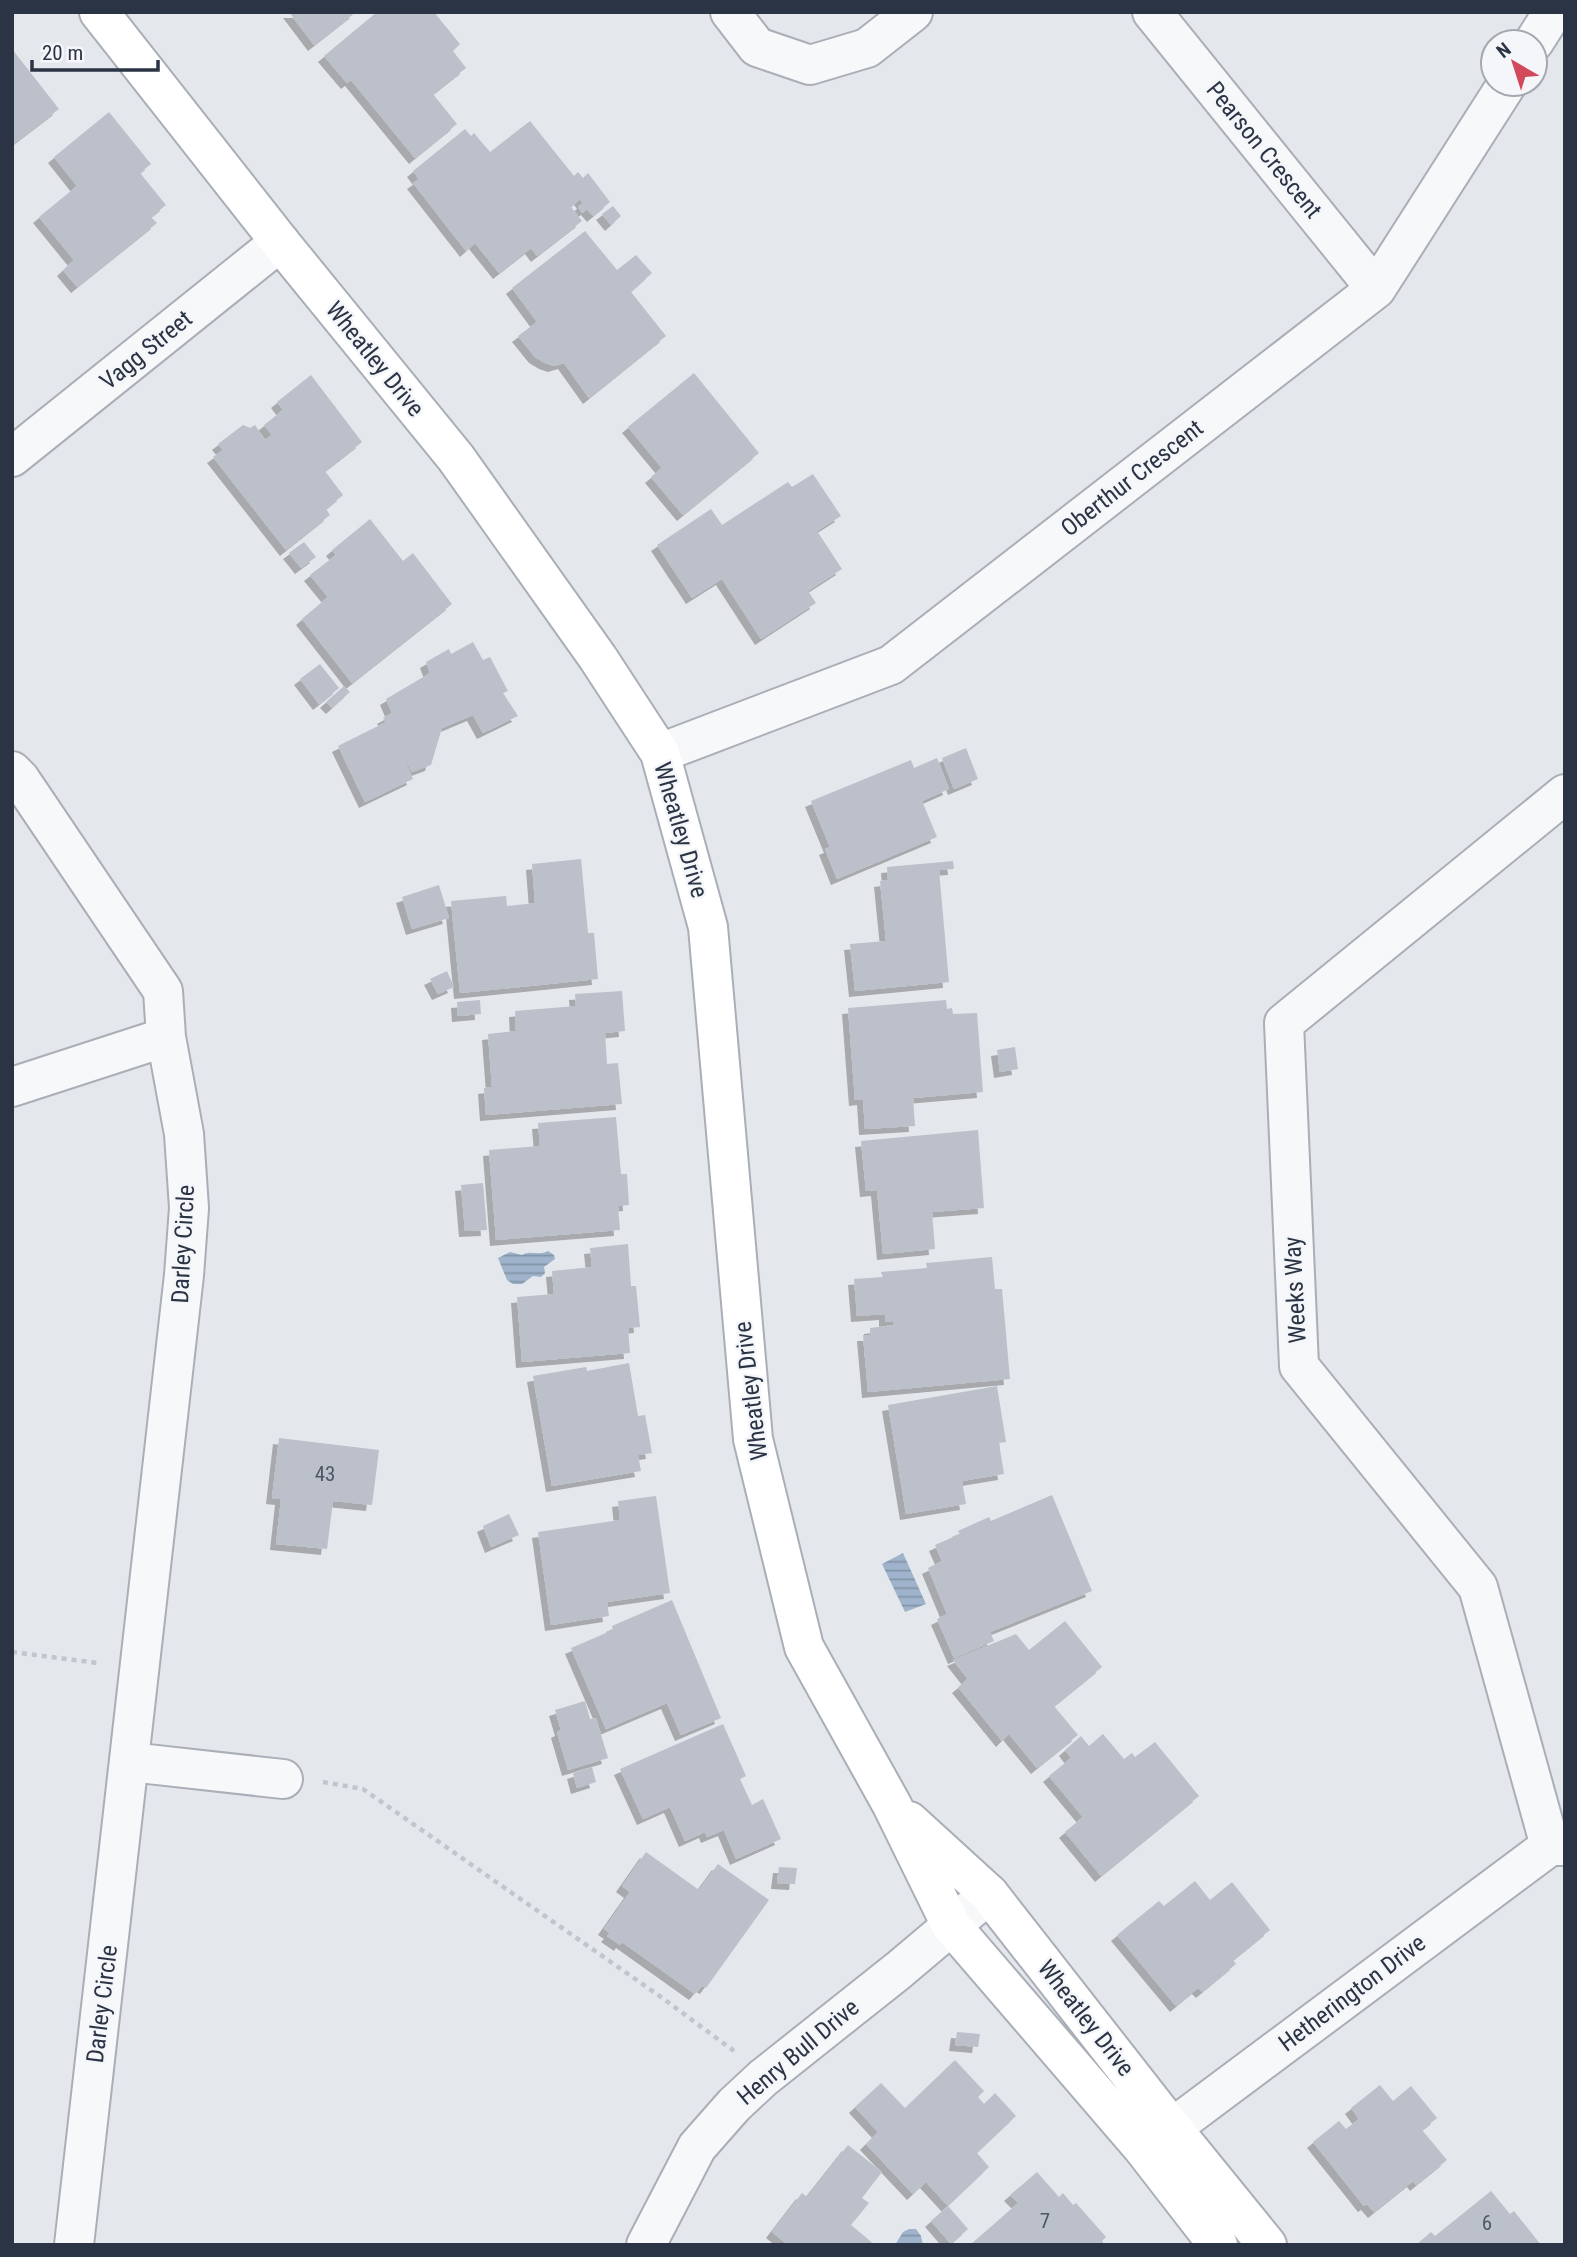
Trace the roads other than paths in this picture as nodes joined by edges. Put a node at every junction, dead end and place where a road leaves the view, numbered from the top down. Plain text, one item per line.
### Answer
1 (99, 12) edge
2 (730, 12) edge
3 (913, 12) edge
4 (1152, 12) edge
5 (1553, 12) edge
6 (1543, 28) edge
7 (1498, 98) edge
8 (280, 242) junction
9 (1376, 289) junction
10 (12, 457) edge
11 (660, 753) junction
12 (12, 771) edge
13 (1565, 794) edge
14 (166, 1037) junction
15 (12, 1087) edge
16 (130, 1762) junction
17 (283, 1779) road end
18 (892, 1805) junction
19 (1558, 1846) edge
20 (989, 1894) junction
21 (951, 1926) junction
22 (1157, 2138) junction
23 (74, 2245) edge
24 (646, 2245) edge
25 (1218, 2245) edge
26 (1267, 2245) edge

1 - 8 street, Wheatley Drive
2 - 3 street
4 - 9 street, Pearson Crescent
5 - 6 street
7 - 9 street, Oberthur Crescent
8 - 10 street, Vagg Street
8 - 11 street, Wheatley Drive
9 - 11 street, Oberthur Crescent
11 - 18 street, Wheatley Drive
12 - 14 street, Darley Circle
13 - 19 street, Weeks Way
14 - 15 street
14 - 16 street, Darley Circle
16 - 17 street
16 - 23 street, Darley Circle
18 - 20 street, Wheatley Drive
18 - 21 street, Wheatley Drive
19 - 22 street, Hetherington Drive
20 - 21 street, Henry Bull Drive
20 - 22 street, Wheatley Drive
21 - 22 street, Wheatley Drive
21 - 24 street, Henry Bull Drive
22 - 25 street, Wheatley Drive
22 - 26 street, Wheatley Drive

